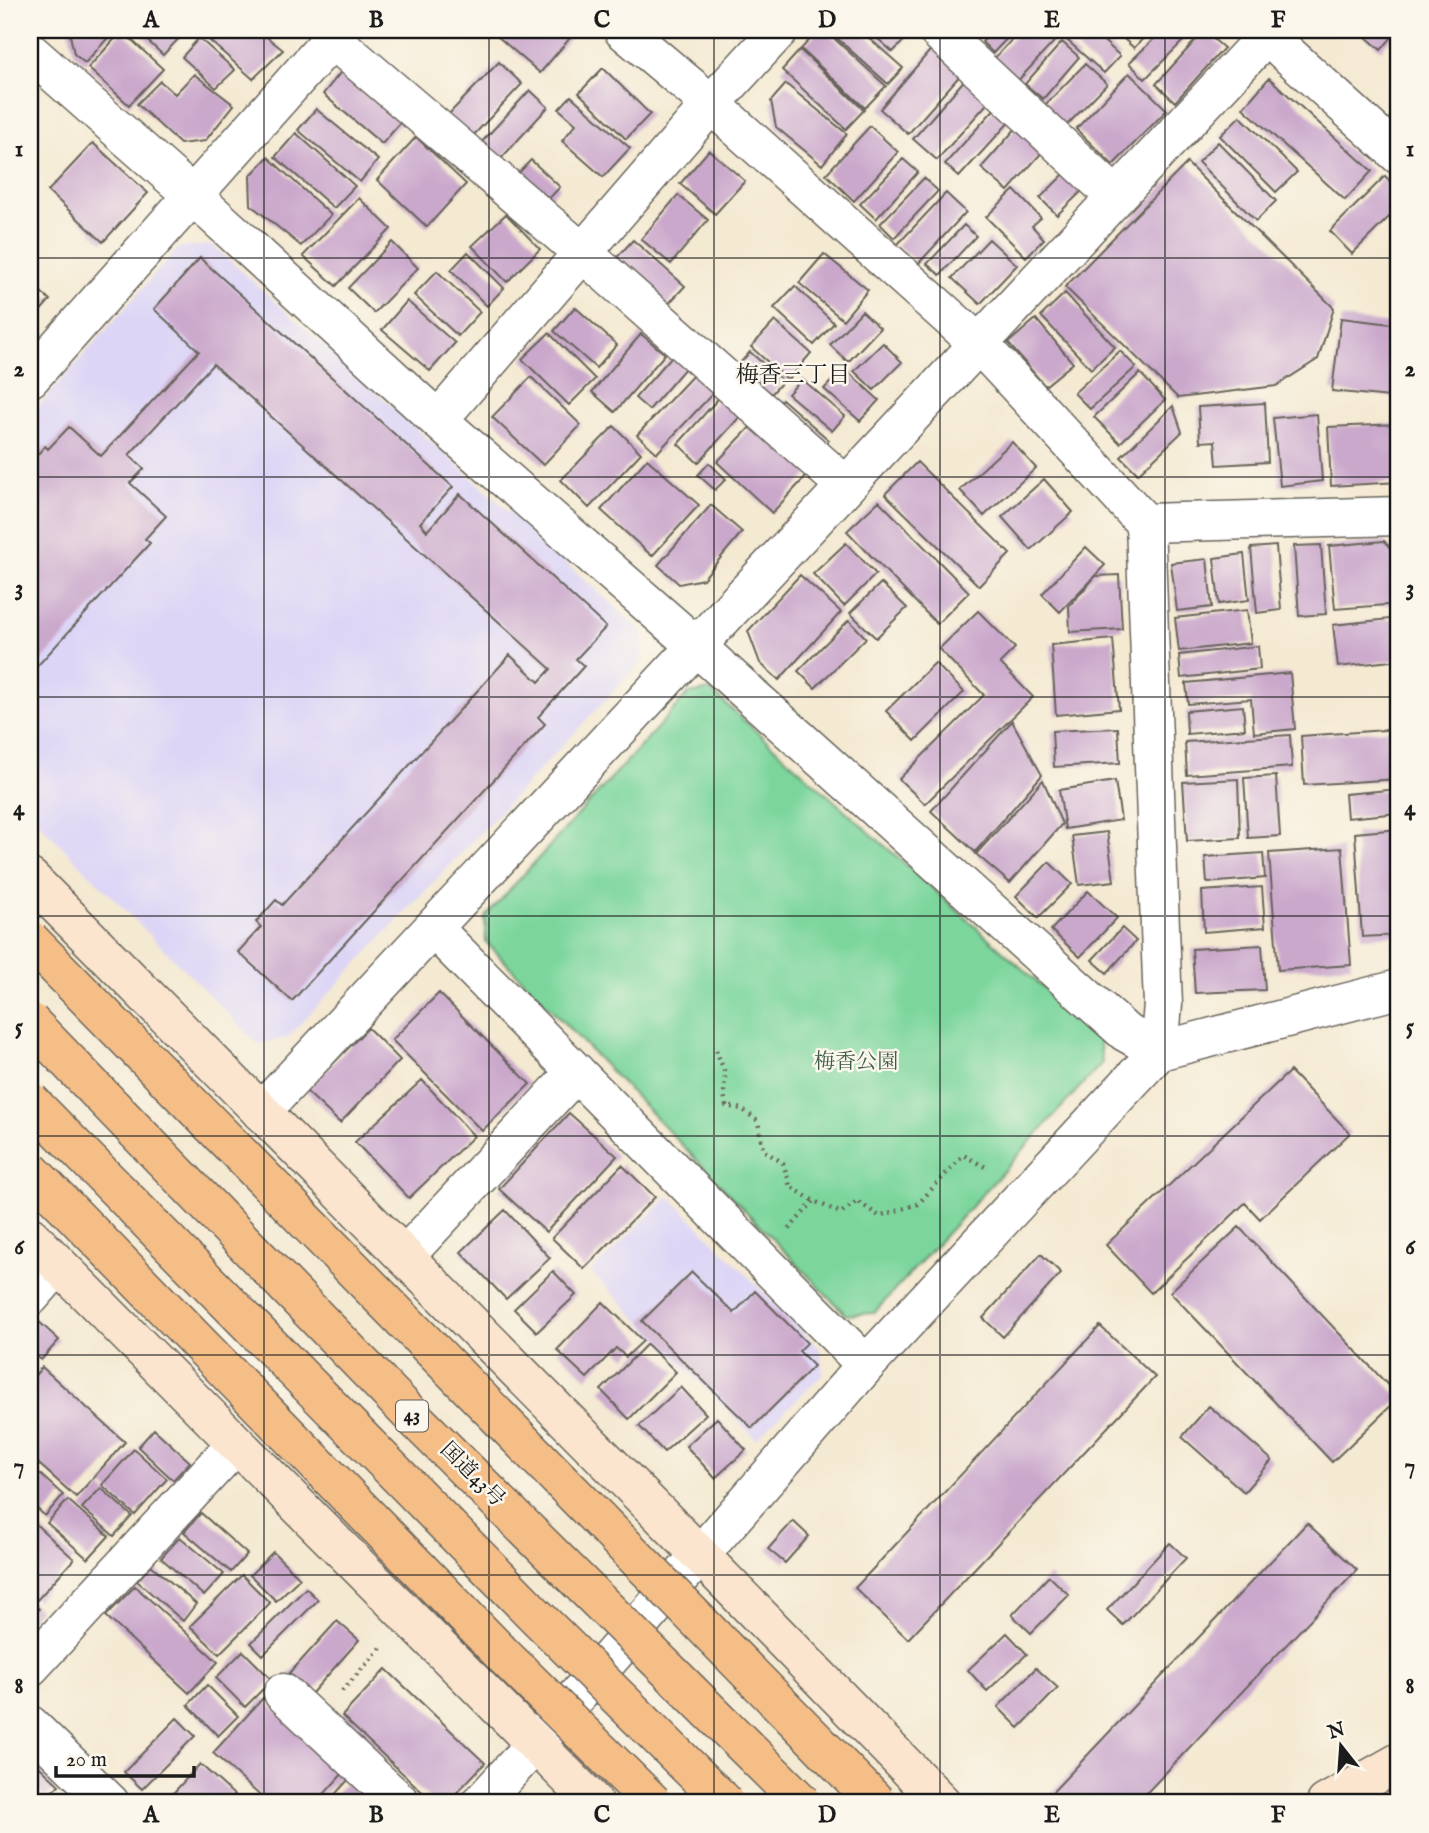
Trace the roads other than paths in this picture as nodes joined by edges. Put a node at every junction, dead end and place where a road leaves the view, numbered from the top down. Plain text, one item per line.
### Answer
1 (35, 30) edge
2 (623, 30) edge
3 (779, 30) edge
4 (937, 30) edge
5 (1267, 32) edge
6 (30, 35) edge
7 (336, 35) edge
8 (30, 52) edge
9 (711, 104) junction
10 (1399, 155) edge
11 (192, 195) junction
12 (1116, 197) junction
13 (583, 253) junction
14 (979, 344) junction
15 (30, 377) edge
16 (438, 420) junction
17 (846, 486) junction
18 (1399, 516) edge
19 (1145, 523) junction
20 (696, 646) junction
21 (30, 878) edge
22 (433, 928) junction
23 (30, 940) edge
24 (1399, 989) edge
25 (30, 1022) edge
26 (1159, 1051) junction
27 (576, 1072) junction
28 (30, 1101) edge
29 (261, 1111) junction
30 (30, 1170) edge
31 (30, 1236) edge
32 (405, 1256) junction
33 (58, 1265) junction
34 (30, 1297) edge
35 (866, 1364) junction
36 (236, 1444) junction
37 (699, 1554) junction
38 (30, 1667) edge
39 (283, 1693) dead end
40 (30, 1725) edge
41 (535, 1744) junction
42 (1399, 1762) edge
43 (927, 1798) edge
44 (110, 1803) edge
45 (401, 1803) edge
46 (481, 1803) edge
47 (594, 1803) edge
48 (653, 1803) edge
49 (725, 1803) edge
50 (802, 1803) edge
51 (877, 1803) edge
52 (1326, 1803) edge

1 - 6 street
2 - 9 street
3 - 9 street
4 - 12 street
5 - 10 street
5 - 12 street
7 - 11 street
7 - 13 street
8 - 11 street
9 - 13 street
9 - 14 street
11 - 15 street
11 - 16 street
12 - 14 street
13 - 16 street
13 - 17 street
14 - 17 street
14 - 19 street
16 - 20 street
17 - 20 street
18 - 19 street
19 - 26 street
20 - 22 street
20 - 26 street
21 - 29 street
22 - 27 street
22 - 29 street
23 - 51 highway, bridge
24 - 26 street
25 - 50 highway, 国道43号 / 43, bridge
26 - 35 street
27 - 32 street
27 - 35 street
28 - 49 highway, 43, bridge
29 - 32 street
30 - 48 highway, bridge
31 - 33 street
32 - 37 street
33 - 34 street
33 - 36 street
35 - 37 street
36 - 38 street
36 - 41 street
37 - 41 street
37 - 43 street
39 - 45 street
40 - 44 street
41 - 46 street
41 - 47 street
42 - 52 street

